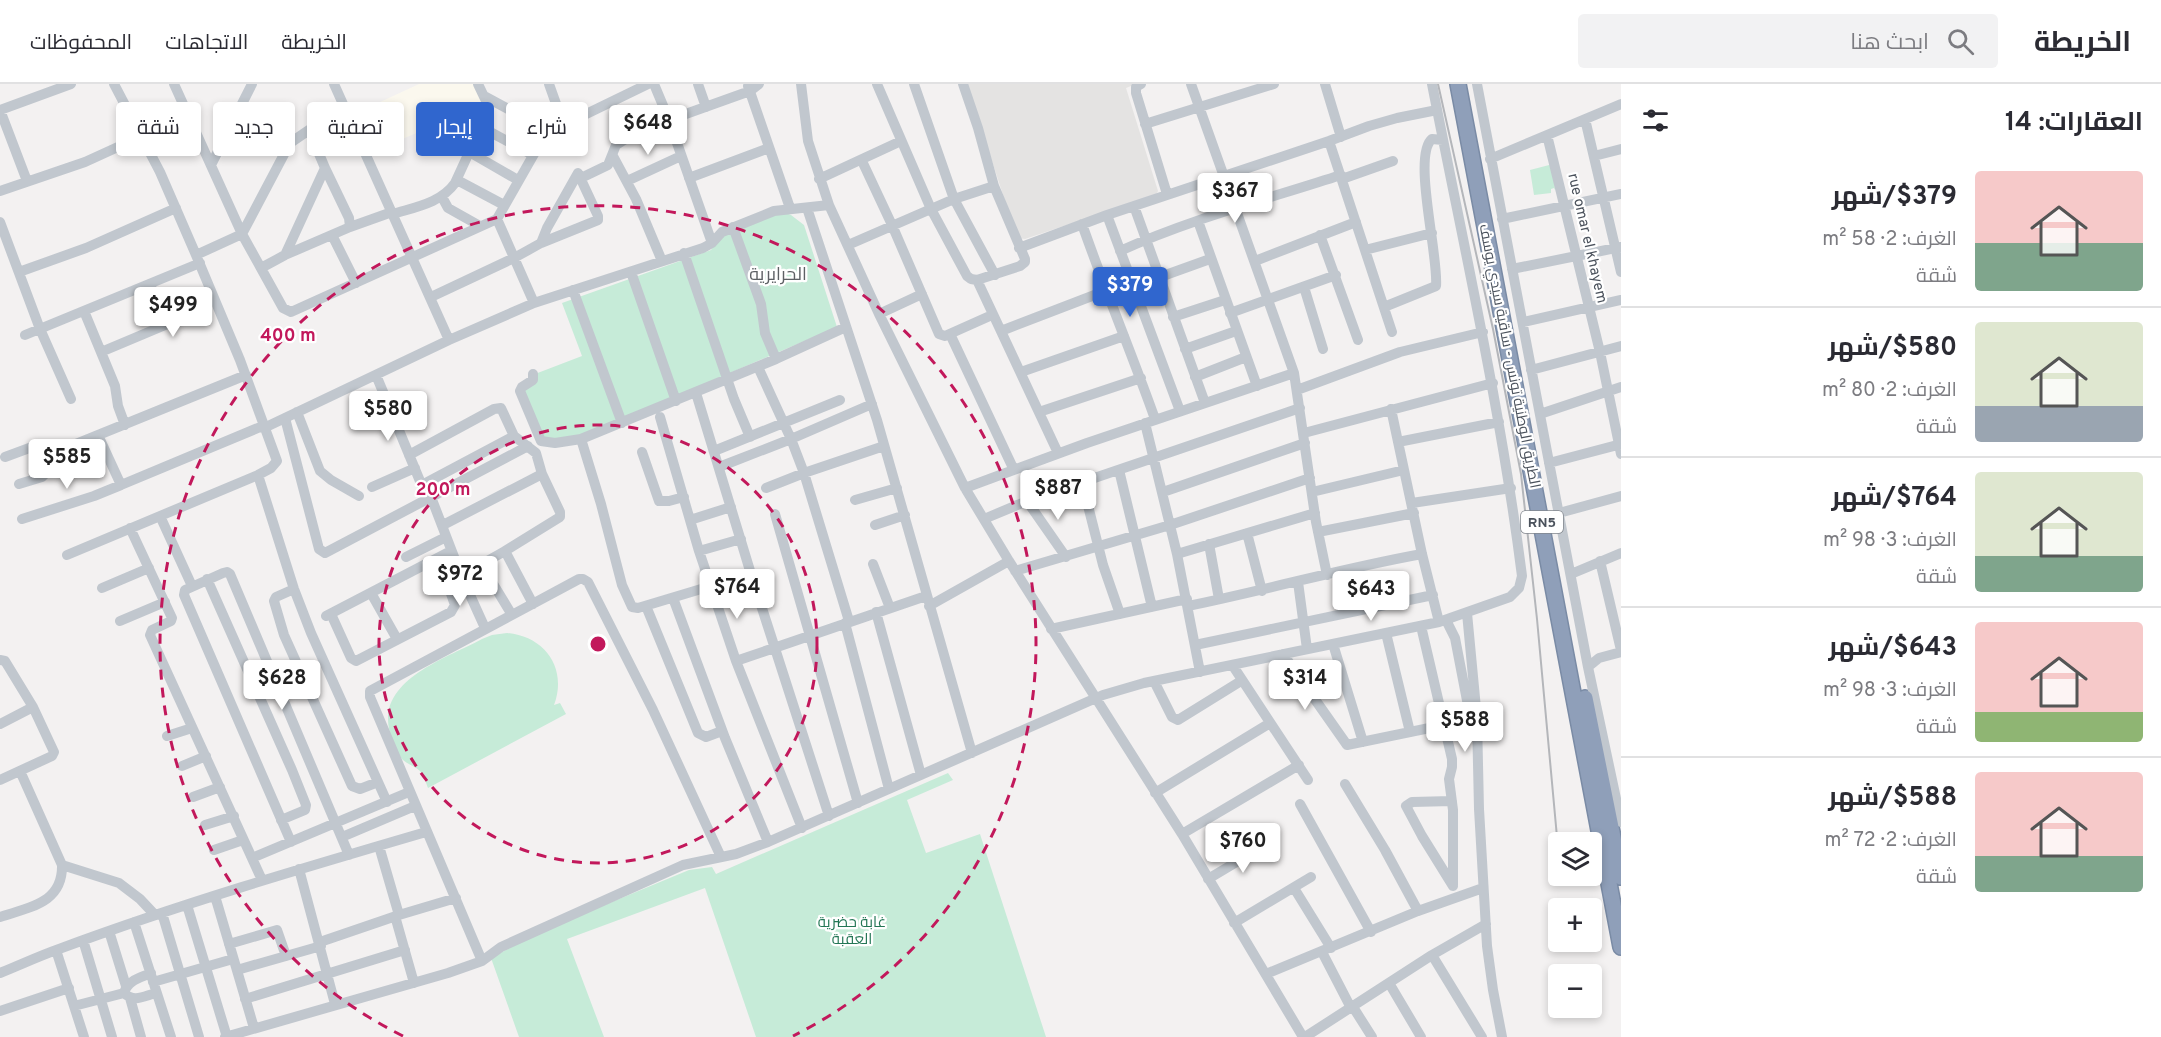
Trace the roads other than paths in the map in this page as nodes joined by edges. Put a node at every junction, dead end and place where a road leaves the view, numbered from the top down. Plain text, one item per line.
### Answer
1 (70, 84) edge
2 (114, 84) edge
3 (174, 84) edge
4 (252, 84) edge
5 (334, 84) edge
6 (478, 84) edge
7 (549, 84) edge
8 (648, 84) edge
9 (654, 84) edge
10 (698, 84) edge
11 (759, 84) edge
12 (801, 84) edge
13 (877, 84) edge
14 (914, 84) edge
15 (963, 84) edge
16 (1141, 84) edge
17 (1191, 84) edge
18 (1274, 84) edge
19 (1325, 84) edge
20 (1432, 84) edge
21 (1451, 84) edge
22 (1468, 84) edge
23 (1478, 84) edge
24 (748, 88) edge
25 (1460, 91) edge
26 (484, 96) junction
27 (124, 102) edge
28 (342, 102) edge
29 (486, 102) edge
30 (556, 102) edge
31 (1621, 104) edge
32 (706, 107) junction
33 (1199, 108) junction
34 (506, 109) edge
35 (0, 110) edge
36 (1437, 110) junction
37 (588, 112) edge
38 (1585, 119) junction
39 (669, 120) junction
40 (1146, 124) junction
41 (307, 131) edge
42 (1547, 135) junction
43 (1341, 137) junction
44 (1443, 140) junction
45 (5, 141) edge
46 (902, 141) junction
47 (1329, 141) junction
48 (116, 148) edge
49 (769, 148) junction
50 (1621, 149) edge
51 (151, 156) edge
52 (320, 156) edge
53 (367, 156) edge
54 (469, 156) edge
55 (476, 156) edge
56 (532, 156) edge
57 (613, 156) junction
58 (681, 156) junction
59 (1594, 156) junction
60 (1490, 159) junction
61 (861, 161) junction
62 (1393, 161) dead end
63 (211, 165) junction
64 (325, 168) junction
65 (1223, 175) junction
66 (689, 177) junction
67 (1341, 177) junction
68 (580, 178) junction
69 (819, 179) junction
70 (457, 180) junction
71 (518, 180) junction
72 (627, 181) junction
73 (27, 182) junction
74 (994, 186) junction
75 (0, 191) edge
76 (1167, 194) junction
77 (1621, 194) edge
78 (442, 197) junction
79 (1603, 198) junction
80 (954, 199) junction
81 (1564, 204) junction
82 (504, 205) junction
83 (829, 205) junction
84 (1134, 206) junction
85 (176, 208) junction
86 (790, 208) junction
87 (807, 208) junction
88 (931, 209) junction
89 (1234, 209) junction
90 (392, 213) junction
91 (1107, 215) junction
92 (496, 219) junction
93 (1502, 219) junction
94 (1198, 221) junction
95 (0, 222) edge
96 (1356, 222) junction
97 (1082, 224) junction
98 (892, 225) junction
99 (480, 226) junction
100 (350, 227) junction
101 (733, 227) junction
102 (1432, 233) junction
103 (242, 234) junction
104 (332, 235) junction
105 (1320, 235) junction
106 (1146, 239) junction
107 (541, 243) junction
108 (712, 243) junction
109 (848, 244) junction
110 (4, 246) edge
111 (1618, 247) edge
112 (1019, 248) junction
113 (1365, 250) junction
114 (1120, 251) junction
115 (684, 253) junction
116 (285, 255) junction
117 (1576, 257) junction
118 (412, 258) junction
119 (514, 258) junction
120 (198, 259) junction
121 (1210, 259) junction
122 (662, 261) junction
123 (1255, 261) junction
124 (261, 268) junction
125 (1512, 269) junction
126 (19, 272) junction
127 (631, 272) junction
128 (1621, 272) edge
129 (996, 275) junction
130 (1336, 275) junction
131 (1160, 277) junction
132 (977, 280) junction
133 (356, 283) junction
134 (149, 284) junction
135 (1304, 287) junction
136 (573, 290) junction
137 (1105, 291) junction
138 (922, 294) junction
139 (431, 297) junction
140 (1268, 299) junction
141 (1225, 300) junction
142 (1621, 300) edge
143 (534, 303) junction
144 (1384, 307) junction
145 (1588, 307) junction
146 (84, 311) junction
147 (1230, 313) junction
148 (879, 314) junction
149 (992, 315) junction
150 (1173, 317) junction
151 (1523, 322) junction
152 (846, 327) junction
153 (40, 329) junction
154 (1001, 331) junction
155 (1236, 331) junction
156 (1392, 332) dead end
157 (1483, 332) junction
158 (950, 334) junction
159 (25, 335) dead end
160 (1124, 336) junction
161 (449, 340) junction
162 (1358, 340) dead end
163 (1621, 346) edge
164 (1185, 349) junction
165 (1323, 349) dead end
166 (101, 352) junction
167 (1600, 352) junction
168 (1246, 357) junction
169 (776, 359) junction
170 (758, 367) junction
171 (1531, 370) junction
172 (1021, 372) junction
173 (1294, 373) junction
174 (533, 374) dead end
175 (246, 375) junction
176 (376, 375) junction
177 (1195, 377) junction
178 (727, 378) junction
179 (1141, 378) junction
180 (1492, 383) junction
181 (1257, 386) junction
182 (1621, 387) edge
183 (1297, 390) junction
184 (1608, 391) junction
185 (696, 393) junction
186 (71, 399) dead end
187 (840, 400) dead end
188 (676, 401) junction
189 (1205, 403) junction
190 (872, 404) junction
191 (1300, 408) junction
192 (1390, 409) junction
193 (1180, 411) junction
194 (297, 412) junction
195 (1039, 412) junction
196 (1540, 414) junction
197 (660, 417) dead end
198 (285, 418) junction
199 (1150, 421) junction
200 (1499, 422) junction
201 (622, 423) junction
202 (783, 424) junction
203 (125, 425) junction
204 (265, 426) junction
205 (98, 435) junction
206 (514, 436) junction
207 (750, 437) junction
208 (1304, 438) junction
209 (581, 439) junction
210 (791, 439) junction
211 (1398, 442) junction
212 (528, 446) junction
213 (884, 446) junction
214 (1620, 448) edge
215 (714, 451) junction
216 (642, 452) dead end
217 (1058, 453) junction
218 (409, 455) junction
219 (5, 457) dead end
220 (44, 457) junction
221 (1155, 458) junction
222 (1549, 464) junction
223 (719, 467) junction
224 (415, 468) junction
225 (1014, 470) junction
226 (1119, 470) junction
227 (1404, 470) junction
228 (804, 473) junction
229 (542, 474) junction
230 (258, 475) junction
231 (1310, 478) junction
232 (1082, 482) junction
233 (19, 484) dead end
234 (422, 484) junction
235 (121, 485) junction
236 (372, 487) dead end
237 (897, 488) junction
238 (965, 488) junction
239 (1511, 488) junction
240 (766, 489) dead end
241 (1163, 492) junction
242 (1312, 492) junction
243 (358, 495) dead end
244 (1621, 496) edge
245 (429, 497) junction
246 (684, 497) junction
247 (855, 501) dead end
248 (1027, 501) junction
249 (731, 507) junction
250 (1413, 508) junction
251 (1315, 513) junction
252 (1559, 513) junction
253 (775, 514) dead end
254 (905, 515) junction
255 (160, 516) junction
256 (22, 519) dead end
257 (984, 519) junction
258 (690, 520) junction
259 (875, 525) dead end
260 (1170, 525) junction
261 (130, 528) junction
262 (444, 531) junction
263 (1318, 532) junction
264 (1247, 533) junction
265 (1134, 536) junction
266 (741, 538) junction
267 (1209, 544) junction
268 (1098, 547) junction
269 (451, 551) junction
270 (505, 551) junction
271 (699, 551) junction
272 (1621, 552) edge
273 (1177, 554) junction
274 (1422, 554) junction
275 (67, 555) dead end
276 (406, 557) dead end
277 (1066, 557) junction
278 (1600, 561) junction
279 (481, 564) junction
280 (873, 564) dead end
281 (1012, 566) junction
282 (149, 568) junction
283 (1571, 573) junction
284 (751, 574) junction
285 (461, 575) junction
286 (1327, 575) junction
287 (207, 579) junction
288 (1298, 582) junction
289 (710, 585) junction
290 (192, 586) junction
291 (102, 588) dead end
292 (294, 589) junction
293 (1262, 591) junction
294 (371, 593) junction
295 (1433, 596) junction
296 (673, 598) junction
297 (1219, 599) junction
298 (928, 601) junction
299 (165, 602) junction
300 (1187, 602) junction
301 (533, 604) junction
302 (646, 606) junction
303 (1152, 607) junction
304 (890, 608) junction
305 (876, 612) junction
306 (1467, 613) junction
307 (1120, 614) junction
308 (512, 615) junction
309 (120, 621) dead end
310 (1303, 621) junction
311 (1443, 621) junction
312 (847, 622) junction
313 (1421, 626) junction
314 (485, 628) junction
315 (1051, 628) junction
316 (1386, 633) junction
317 (808, 636) junction
318 (397, 639) junction
319 (1334, 644) junction
320 (1195, 645) junction
321 (776, 647) junction
322 (1307, 649) junction
323 (1621, 651) edge
324 (1283, 654) junction
325 (0, 660) edge
326 (736, 661) junction
327 (1233, 666) junction
328 (1588, 667) junction
329 (1200, 672) junction
330 (1154, 681) junction
331 (1241, 681) junction
332 (1097, 698) junction
333 (33, 707) junction
334 (1270, 723) junction
335 (0, 724) edge
336 (1444, 725) junction
337 (192, 728) junction
338 (1477, 730) junction
339 (722, 731) junction
340 (1410, 732) junction
341 (167, 736) dead end
342 (1363, 742) junction
343 (972, 753) junction
344 (206, 756) junction
345 (1299, 765) junction
346 (182, 766) dead end
347 (20, 771) junction
348 (921, 775) junction
349 (0, 780) edge
350 (1308, 780) dead end
351 (378, 782) junction
352 (1345, 784) dead end
353 (220, 787) junction
354 (889, 789) junction
355 (409, 792) junction
356 (1155, 793) junction
357 (193, 797) dead end
358 (1452, 801) junction
359 (387, 802) junction
360 (858, 803) junction
361 (1300, 804) dead end
362 (415, 806) junction
363 (234, 816) junction
364 (829, 816) junction
365 (1620, 816) edge
366 (281, 820) junction
367 (335, 823) junction
368 (205, 825) dead end
369 (802, 828) junction
370 (426, 832) junction
371 (1182, 834) junction
372 (342, 837) junction
373 (243, 840) junction
374 (291, 842) junction
375 (768, 842) junction
376 (1265, 845) dead end
377 (379, 846) junction
378 (214, 850) dead end
379 (349, 855) junction
380 (722, 857) junction
381 (252, 858) junction
382 (62, 865) junction
383 (299, 869) junction
384 (1621, 877) edge
385 (1311, 878) dead end
386 (1208, 879) junction
387 (262, 880) junction
388 (1453, 885) junction
389 (1294, 888) junction
390 (1483, 888) junction
391 (215, 896) junction
392 (1460, 896) junction
393 (456, 898) junction
394 (187, 905) junction
395 (1418, 911) junction
396 (159, 914) junction
397 (397, 915) junction
398 (0, 917) edge
399 (134, 922) junction
400 (1234, 922) junction
401 (1486, 924) junction
402 (109, 931) junction
403 (1371, 932) junction
404 (83, 940) junction
405 (229, 944) junction
406 (321, 944) junction
407 (1621, 947) edge
408 (56, 950) junction
409 (405, 950) junction
410 (1326, 950) junction
411 (1432, 955) junction
412 (286, 956) junction
413 (233, 959) junction
414 (482, 960) junction
415 (206, 966) junction
416 (237, 970) junction
417 (0, 973) edge
418 (328, 973) junction
419 (182, 974) junction
420 (1266, 974) junction
421 (152, 978) junction
422 (414, 983) junction
423 (1389, 983) junction
424 (69, 988) junction
425 (127, 992) junction
426 (156, 993) junction
427 (101, 998) junction
428 (245, 999) junction
429 (335, 1004) junction
430 (74, 1005) junction
431 (1352, 1008) junction
432 (0, 1011) edge
433 (254, 1028) junction
434 (1500, 1036) edge
435 (84, 1037) edge
436 (112, 1037) edge
437 (141, 1037) edge
438 (171, 1037) edge
439 (199, 1037) edge
440 (226, 1037) edge
441 (1304, 1037) edge
442 (1372, 1037) edge
443 (1421, 1037) edge
444 (1482, 1037) edge

1 - 35 street
2 - 27 street
3 - 63 street
4 - 63 street
5 - 28 street
6 - 26 street
7 - 30 street
8 - 37 street
9 - 39 street
10 - 32 street
11 - 24 street
12 - 69 street
13 - 46 street
14 - 80 street
15 - 74 street
16 - 40 street
17 - 33 street
18 - 33 street
19 - 43 street
20 - 36 street
21 - 25 street
22 - 384 highway, الطريق الوطنية تونس - ساقية سيدي يوسف / RN5
23 - 60 street
24 - 32 street
24 - 49 street
25 - 407 highway, الطريق الوطنية تونس - ساقية سيدي يوسف / RN5
26 - 29 street
26 - 34 street
31 - 38 street
32 - 39 street
33 - 40 street
33 - 65 street
35 - 45 street
36 - 43 street
36 - 44 street
38 - 42 street
38 - 59 street
39 - 57 street
39 - 58 street
40 - 76 street
41 - 103 street
42 - 60 street
42 - 81 street, rue omar el khayem
43 - 47 street
44 - 102 street
44 - 157 street
45 - 73 street
46 - 61 street
46 - 88 street
47 - 65 street
47 - 67 street
48 - 73 street
49 - 66 street
49 - 86 street
50 - 59 street
51 - 85 street
52 - 64 street
53 - 90 street
54 - 70 street
55 - 71 street
56 - 71 street
57 - 68 street
57 - 72 street
58 - 66 street
58 - 72 street
59 - 79 street
60 - 93 street
61 - 69 street
61 - 98 street
62 - 67 street
63 - 103 street
64 - 100 street
64 - 116 street
65 - 76 street
65 - 89 street
66 - 108 street
67 - 89 street
67 - 96 street
68 - 107 street
68 - 107 street
69 - 83 street
70 - 78 street
70 - 82 street
71 - 82 street
72 - 122 street
73 - 75 street
74 - 80 street
74 - 112 street
76 - 84 street
77 - 79 street
78 - 90 street
78 - 99 street
79 - 81 street
79 - 111 street
80 - 88 street
80 - 129 street
81 - 93 street
81 - 117 street, rue omar el khayem
82 - 92 street
83 - 87 street
83 - 109 street
84 - 91 street
84 - 106 street
85 - 120 street
85 - 126 street
86 - 87 street
86 - 101 street
87 - 152 street
88 - 98 street
88 - 132 street
89 - 94 street
89 - 123 street
90 - 100 street
90 - 118 street
91 - 97 street
91 - 114 street
92 - 99 street
92 - 119 street
93 - 125 street
94 - 106 street
94 - 121 street
95 - 110 street
96 - 105 street
96 - 113 street
97 - 112 street
97 - 137 street
98 - 109 street
98 - 138 street
99 - 118 street
100 - 104 street
101 - 108 street
101 - 169 street
102 - 113 street
102 - 144 street
103 - 120 street
103 - 124 street
104 - 116 street
104 - 133 street
105 - 123 street
105 - 130 street
106 - 114 street
106 - 131 street
107 - 119 street
108 - 115 street
109 - 148 street
110 - 126 street
111 - 117 street
111 - 128 street
112 - 129 street
113 - 144 street
114 - 193 street
115 - 122 street
115 - 178 street
116 - 124 street
117 - 125 street
117 - 145 street, rue omar el khayem
118 - 133 street
118 - 139 street
119 - 139 street
119 - 143 street
120 - 134 street
120 - 175 street
121 - 131 street
121 - 141 street
122 - 127 street
123 - 140 street
124 - 133 street
125 - 151 street
126 - 153 street
127 - 136 street
127 - 188 street
129 - 132 street
130 - 135 street
130 - 162 street
131 - 150 street
132 - 149 street
134 - 146 street
134 - 166 street
135 - 140 street
135 - 165 street
136 - 143 street
136 - 201 street
137 - 154 street
137 - 160 street
138 - 148 street
138 - 158 street
139 - 161 street
140 - 147 street
140 - 173 street
141 - 147 street
141 - 150 street
142 - 145 street
143 - 161 street
144 - 156 street
145 - 151 street
145 - 167 street, rue omar el khayem
146 - 153 street
146 - 166 street
147 - 155 street
148 - 238 street
149 - 154 street
149 - 158 street
150 - 164 street
151 - 171 street
152 - 169 street
152 - 190 street
153 - 159 street
153 - 186 street
154 - 172 street
155 - 164 street
155 - 168 street
157 - 180 street
157 - 183 street
158 - 225 street
160 - 172 street
160 - 179 street
161 - 176 street
163 - 167 street
164 - 177 street
166 - 203 street
167 - 171 street
167 - 184 street, rue omar el khayem
168 - 177 street
168 - 181 street
169 - 170 street
170 - 178 street
170 - 202 street
171 - 196 street
172 - 195 street
173 - 181 street
173 - 183 street
174 - 209 street
175 - 203 street
175 - 204 street
176 - 194 street
176 - 218 street
177 - 189 street
178 - 185 street
178 - 207 street
179 - 195 street
179 - 199 street
180 - 192 street
180 - 200 street
181 - 189 street
182 - 184 street
183 - 191 street
184 - 196 street
184 - 214 street, rue omar el khayem
185 - 188 street
185 - 215 street
187 - 202 street
188 - 201 street
189 - 193 street
190 - 210 street
190 - 213 street
191 - 208 street
191 - 221 street
192 - 208 street
192 - 211 street
193 - 199 street
194 - 198 street
194 - 243 street
195 - 217 street
196 - 222 street
197 - 246 street
198 - 204 street
198 - 245 street
199 - 217 street
199 - 221 street
200 - 211 street
200 - 239 street
201 - 209 street
202 - 207 street
202 - 210 street
203 - 205 street
204 - 230 street
204 - 235 street
205 - 220 street
205 - 235 street
206 - 212 street
206 - 218 street
206 - 234 street
207 - 215 street
208 - 231 street
208 - 241 street
209 - 302 street
210 - 223 street
210 - 228 street
211 - 227 street
212 - 229 street
212 - 245 street
213 - 228 street
213 - 237 street
214 - 222 street
215 - 223 street
216 - 246 street
217 - 225 street
218 - 224 street
219 - 220 street
220 - 233 street
221 - 226 street
221 - 241 street
222 - 252 street
223 - 249 street
224 - 234 street
224 - 236 street
225 - 238 street
226 - 232 street
226 - 265 street
227 - 242 street
227 - 250 street
228 - 240 street
228 - 312 street
229 - 262 street
229 - 270 street
230 - 255 street
230 - 292 street
231 - 242 street
231 - 260 street
232 - 248 street
232 - 268 street
234 - 245 street
235 - 256 street
237 - 247 street
237 - 254 street
238 - 257 street
239 - 250 street
239 - 306 street
241 - 260 street
242 - 251 street
244 - 252 street
245 - 262 street
246 - 258 street
248 - 257 street
248 - 277 street
249 - 258 street
249 - 266 street
250 - 263 street
250 - 274 street
251 - 263 street
251 - 264 street
252 - 283 street
253 - 317 street
254 - 259 street
254 - 298 street
255 - 261 street
255 - 290 street
257 - 281 street
258 - 271 street
260 - 265 street
260 - 273 street
261 - 275 street
261 - 282 street
262 - 269 street
262 - 276 street
263 - 286 street
264 - 267 street
264 - 293 street
265 - 268 street
265 - 303 street
266 - 271 street
266 - 284 street
267 - 273 street
267 - 297 street
268 - 277 street
268 - 307 street
269 - 285 street
269 - 294 street
270 - 279 street
270 - 301 street
271 - 289 street
272 - 278 street
273 - 300 street
274 - 286 street
274 - 295 street
277 - 281 street
278 - 283 street
278 - 323 street
279 - 285 street
279 - 308 street
280 - 304 street
281 - 298 street
281 - 315 street
282 - 291 street
282 - 299 street
283 - 328 street
284 - 289 street
284 - 321 street
285 - 314 street
285 - 318 street
286 - 288 street
287 - 290 street
287 - 366 street
287 - 367 street
288 - 293 street
288 - 310 street
289 - 296 street
289 - 326 street
290 - 366 street
292 - 351 street
292 - 351 street
293 - 297 street
294 - 318 street
294 - 318 street
295 - 310 street
295 - 311 street
296 - 302 street
296 - 339 street
297 - 300 street
298 - 304 street
298 - 343 street
299 - 309 street
299 - 337 street
300 - 303 street
300 - 320 street
301 - 308 street
301 - 380 street
302 - 339 street
303 - 307 street
304 - 305 street
305 - 312 street
305 - 348 street
306 - 311 street
306 - 338 street
307 - 315 street
308 - 314 street
310 - 320 street
310 - 322 street
311 - 313 street
311 - 338 street
312 - 317 street
312 - 354 street
313 - 316 street
313 - 336 street
314 - 355 street
315 - 332 street
316 - 319 street
316 - 340 street
317 - 321 street
317 - 360 street
319 - 322 street
319 - 342 street
320 - 329 street
321 - 326 street
321 - 364 street
322 - 324 street
323 - 328 street
324 - 327 street
324 - 342 street
325 - 333 street
326 - 369 street
327 - 329 street
327 - 331 street
328 - 365 street
329 - 330 street
330 - 331 street
330 - 332 street
331 - 334 street
332 - 343 street
332 - 356 street
333 - 335 street
333 - 347 street
334 - 345 street
334 - 356 street
336 - 340 street
336 - 358 street
337 - 341 street
337 - 344 street
338 - 390 street
339 - 375 street
340 - 342 street
343 - 348 street
344 - 346 street
344 - 353 street
345 - 350 street
345 - 371 street
347 - 349 street
347 - 382 street
348 - 354 street
351 - 359 street
352 - 395 street
353 - 357 street
353 - 363 street
354 - 360 street
355 - 359 street
355 - 362 street
356 - 371 street
358 - 388 street
358 - 388 street
359 - 367 street
360 - 364 street
361 - 403 street
362 - 370 street
362 - 372 street
363 - 368 street
363 - 373 street
364 - 369 street
366 - 374 street
367 - 372 street
367 - 374 street
369 - 375 street
370 - 377 street
370 - 393 street
371 - 386 street
372 - 379 street
373 - 378 street
373 - 381 street
374 - 381 street
375 - 380 street
376 - 386 street
377 - 379 street
377 - 397 street
379 - 383 street
380 - 414 street
381 - 387 street
382 - 396 street
382 - 398 street
383 - 387 street
383 - 406 street
385 - 389 street
386 - 400 street
387 - 391 street
388 - 392 street
389 - 400 street
389 - 410 street
390 - 392 street
390 - 401 street
391 - 394 street
391 - 405 street
392 - 395 street
393 - 397 street
393 - 414 street
394 - 396 street
394 - 415 street
395 - 403 street
396 - 399 street
396 - 419 street
397 - 406 street
397 - 409 street
399 - 402 street
399 - 421 street
400 - 420 street
401 - 411 street
401 - 434 street
402 - 404 street
402 - 425 street
403 - 410 street
404 - 408 street
404 - 427 street
405 - 412 street
405 - 413 street
406 - 412 street
406 - 418 street
408 - 417 street
408 - 424 street
409 - 418 street
409 - 422 street
410 - 420 street
410 - 431 street
411 - 423 street
411 - 444 street
412 - 416 street
413 - 415 street
413 - 416 street
414 - 422 street
415 - 419 street
415 - 440 street
416 - 428 street
418 - 428 street
418 - 429 street
419 - 421 street
419 - 439 street
420 - 441 street
421 - 425 street
421 - 426 street
422 - 429 street
423 - 431 street
423 - 443 street
424 - 430 street
424 - 432 street
425 - 426 street
425 - 427 street
425 - 437 street
426 - 438 street
427 - 430 street
427 - 436 street
428 - 433 street
429 - 433 street
430 - 435 street
431 - 441 street
431 - 442 street
433 - 440 street

